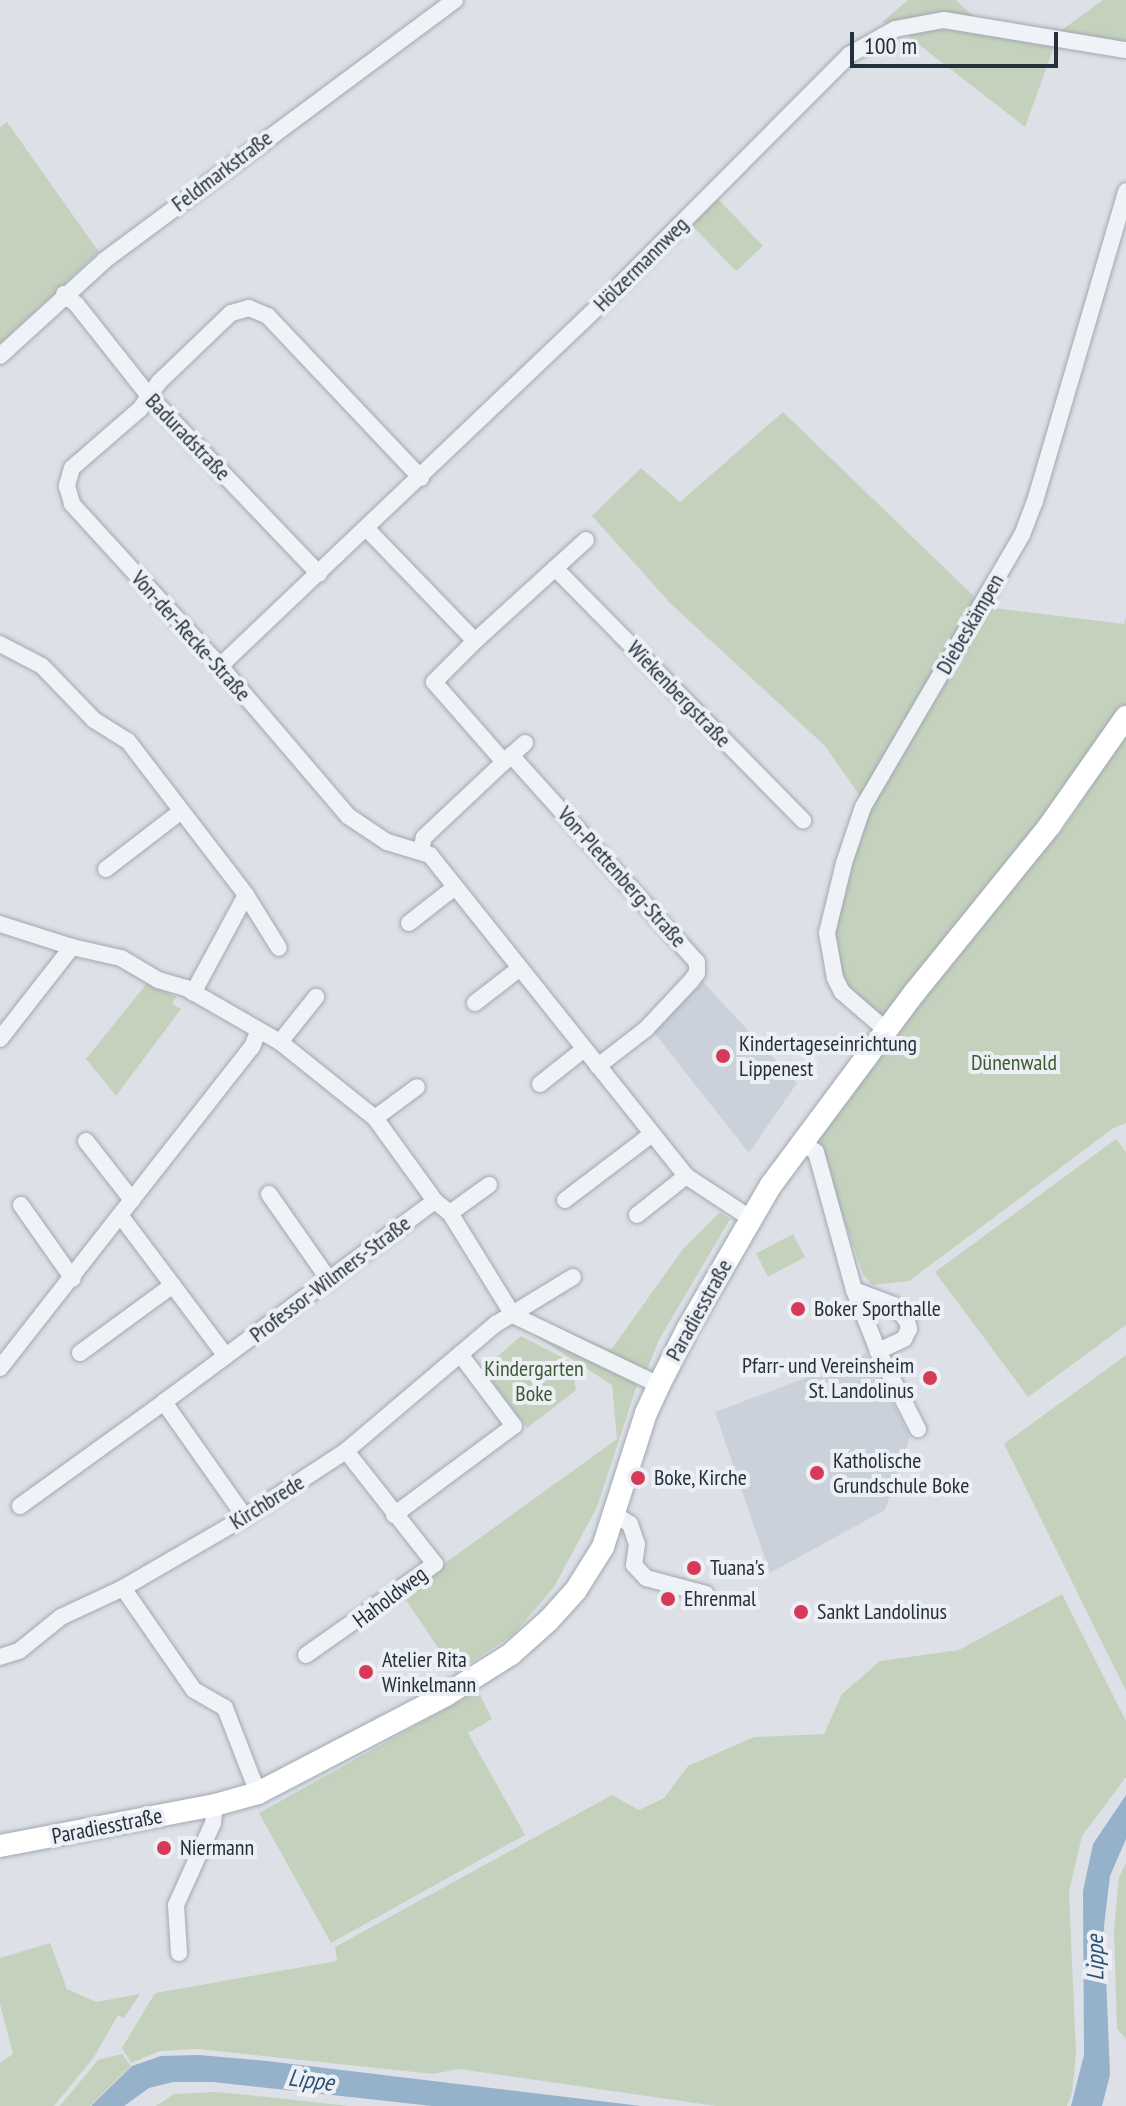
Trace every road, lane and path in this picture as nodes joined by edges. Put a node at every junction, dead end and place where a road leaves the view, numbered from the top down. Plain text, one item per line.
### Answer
1 (455, 0) edge
2 (1126, 50) edge
3 (1126, 191) edge
4 (64, 294) junction
5 (0, 356) edge
6 (149, 396) junction
7 (421, 478) junction
8 (366, 528) junction
9 (586, 540) dead end
10 (555, 568) junction
11 (319, 574) junction
12 (475, 641) junction
13 (0, 644) edge
14 (220, 666) junction
15 (1126, 717) edge
16 (525, 743) dead end
17 (508, 759) junction
18 (180, 812) junction
19 (803, 820) dead end
20 (421, 850) junction
21 (106, 869) dead end
22 (455, 887) junction
23 (246, 895) junction
24 (409, 923) dead end
25 (0, 924) edge
26 (72, 947) junction
27 (279, 948) dead end
28 (520, 968) junction
29 (193, 993) junction
30 (316, 997) dead end
31 (475, 1003) dead end
32 (259, 1030) junction
33 (886, 1030) junction
34 (0, 1039) edge
35 (280, 1042) junction
36 (584, 1049) junction
37 (598, 1066) junction
38 (540, 1084) dead end
39 (417, 1087) dead end
40 (375, 1118) junction
41 (652, 1134) junction
42 (86, 1141) dead end
43 (801, 1142) junction
44 (686, 1176) junction
45 (489, 1185) dead end
46 (269, 1194) dead end
47 (132, 1200) junction
48 (565, 1200) dead end
49 (435, 1201) junction
50 (21, 1205) dead end
51 (450, 1213) junction
52 (120, 1215) junction
53 (637, 1215) dead end
54 (750, 1218) junction
55 (573, 1277) dead end
56 (73, 1279) junction
57 (329, 1280) junction
58 (173, 1285) junction
59 (854, 1290) junction
60 (513, 1315) junction
61 (878, 1351) junction
62 (80, 1353) dead end
63 (460, 1354) junction
64 (226, 1356) junction
65 (0, 1368) edge
66 (659, 1385) junction
67 (164, 1402) junction
68 (918, 1429) dead end
69 (346, 1451) junction
70 (20, 1506) dead end
71 (614, 1514) junction
72 (394, 1515) junction
73 (245, 1517) junction
74 (123, 1588) junction
75 (706, 1594) dead end
76 (306, 1655) dead end
77 (0, 1657) edge
78 (258, 1793) junction
79 (215, 1805) junction
80 (0, 1846) edge
81 (179, 1953) dead end

1 - 4 street, Feldmarkstraße
2 - 7 street, Hölzermannweg
3 - 33 street, Diebeskämpen
4 - 5 street, Feldmarkstraße
4 - 6 street, Baduradstraße
6 - 7 street, Von-der-Recke-Straße
6 - 11 street, Baduradstraße
6 - 14 street, Von-der-Recke-Straße
7 - 8 street, Hölzermannweg
8 - 11 street, Hölzermannweg
8 - 12 street
9 - 10 street
10 - 12 street
10 - 19 street, Wiekenbergstraße
11 - 14 street, Hölzermannweg
12 - 17 street
13 - 18 street
14 - 20 street, Von-der-Recke-Straße
15 - 33 main road, Paradiesstraße
16 - 17 street
17 - 20 street
17 - 37 street, Von-Plettenberg-Straße
18 - 21 street
18 - 23 street
20 - 22 street
22 - 24 street
22 - 28 street
23 - 27 street
23 - 29 street
25 - 26 street
26 - 29 street
26 - 34 street
28 - 31 street
28 - 36 street
29 - 32 street
30 - 35 street
32 - 35 street
32 - 47 street
33 - 43 main road, Paradiesstraße
35 - 40 street
36 - 37 street
36 - 38 street
37 - 41 street
39 - 40 street
40 - 49 street
41 - 44 street
41 - 48 street
42 - 47 street
43 - 54 main road, Paradiesstraße
43 - 59 street
44 - 53 street
44 - 54 street
45 - 51 street
46 - 57 street
47 - 52 street
49 - 51 street
49 - 57 street, Professor-Wilmers-Straße
50 - 56 street
51 - 60 street
52 - 56 street
52 - 58 street, Professor-Wilmers-Straße
54 - 66 main road, Paradiesstraße
55 - 60 street, Kirchbrede
56 - 65 street
57 - 64 street, Professor-Wilmers-Straße
58 - 62 street
58 - 64 street, Professor-Wilmers-Straße
59 - 61 street
59 - 61 street
60 - 63 street, Kirchbrede
60 - 66 street
61 - 68 street
63 - 69 street, Kirchbrede
63 - 72 street
64 - 67 street, Professor-Wilmers-Straße
66 - 71 main road, Paradiesstraße
67 - 70 street, Professor-Wilmers-Straße
67 - 73 street
69 - 72 street, Haholdweg
69 - 73 street, Kirchbrede
71 - 75 street
71 - 78 main road, Paradiesstraße
72 - 76 street, Haholdweg
73 - 74 street, Kirchbrede
74 - 77 street, Kirchbrede
74 - 78 street
78 - 79 main road, Paradiesstraße
79 - 80 main road, Paradiesstraße
79 - 81 street

